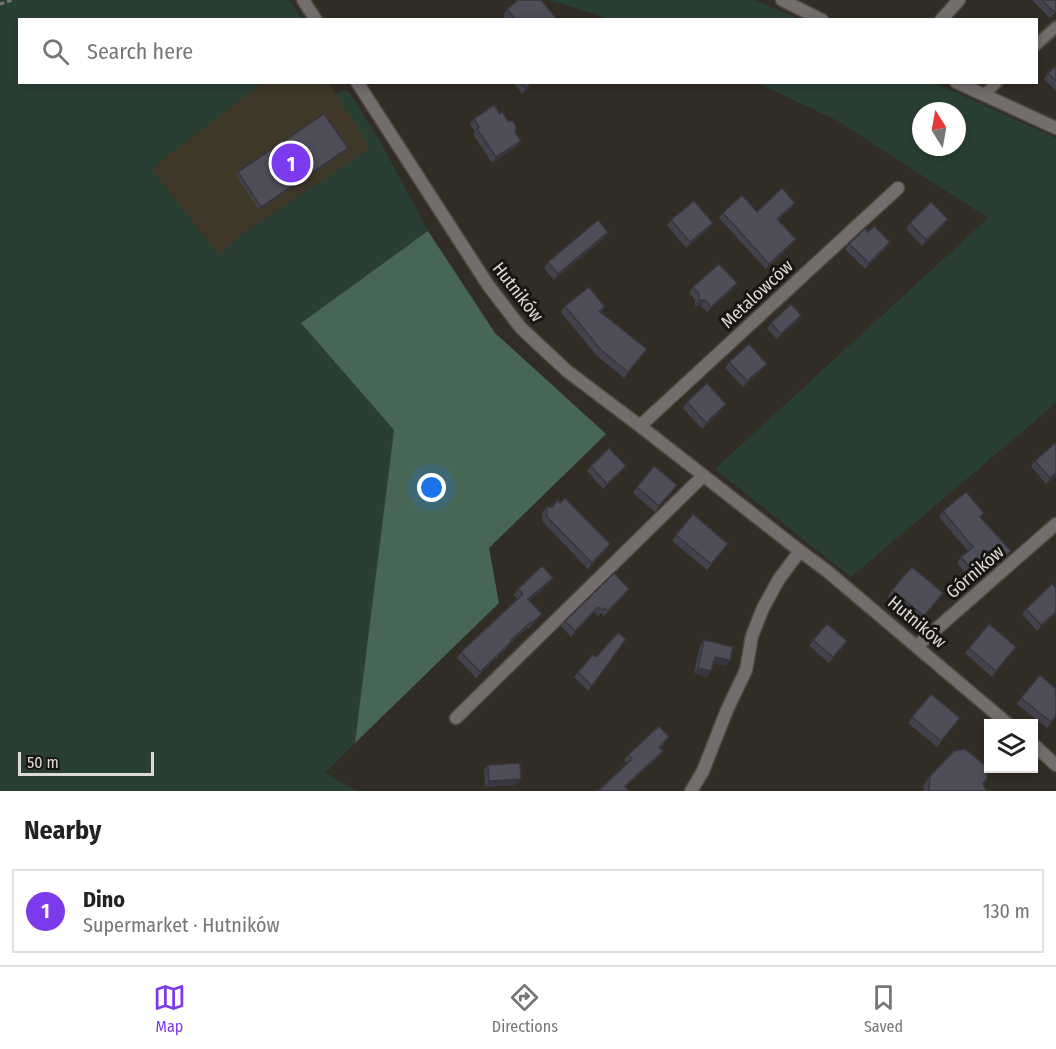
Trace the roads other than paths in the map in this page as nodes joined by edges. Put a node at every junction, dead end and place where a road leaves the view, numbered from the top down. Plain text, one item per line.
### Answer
1 (303, 0) edge
2 (782, 0) edge
3 (959, 0) edge
4 (315, 18) edge
5 (818, 18) edge
6 (943, 18) edge
7 (1056, 27) edge
8 (1038, 43) edge
9 (358, 84) edge
10 (960, 84) edge
11 (995, 84) edge
12 (984, 95) junction
13 (1056, 128) edge
14 (898, 188) dead end
15 (640, 426) junction
16 (703, 476) junction
17 (1056, 524) edge
18 (800, 551) junction
19 (917, 646) junction
20 (456, 718) dead end
21 (1003, 719) edge
22 (1038, 749) edge
23 (1056, 765) edge
24 (691, 791) edge

1 - 4 street
2 - 5 street
3 - 6 street
7 - 8 lane
9 - 15 street, Hutników
10 - 12 street
11 - 12 lane
12 - 13 street
14 - 15 street, Metalowców
15 - 16 street, Hutników
16 - 18 street, Hutników
16 - 20 street
17 - 19 street, Górników
18 - 19 street, Hutników
18 - 24 street
19 - 21 street, Hutników
22 - 23 street

